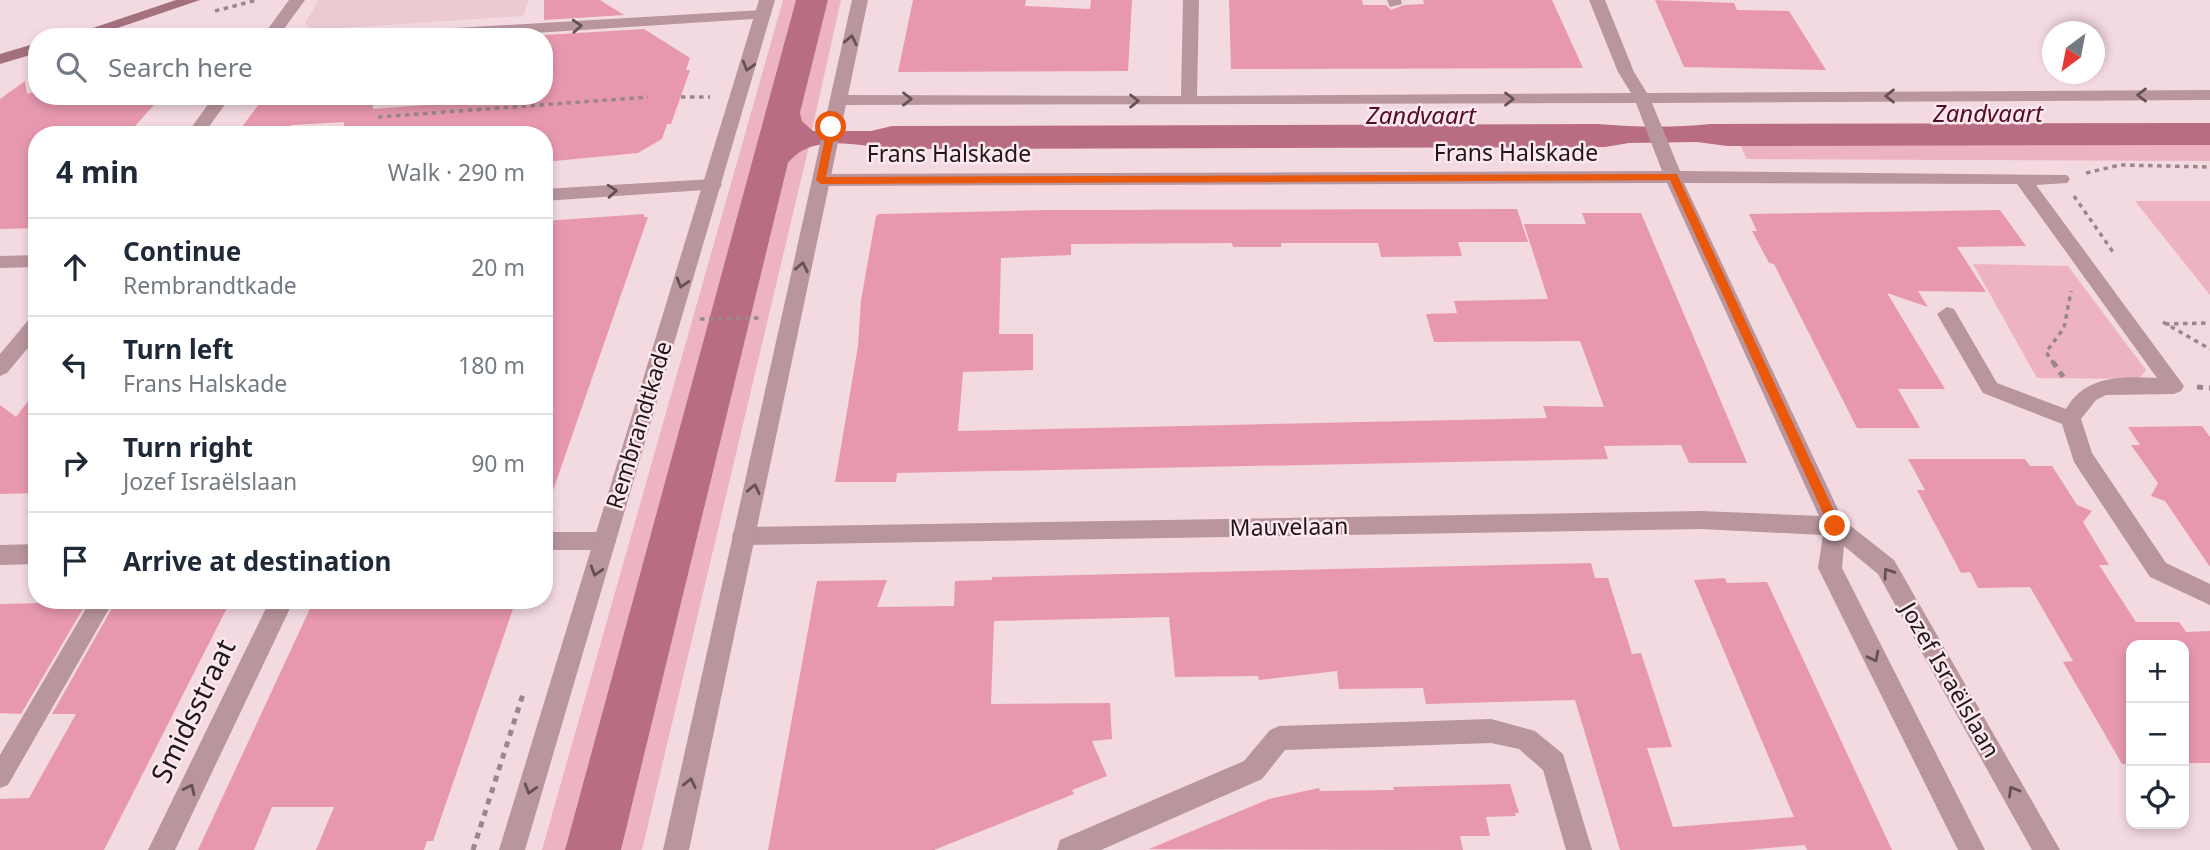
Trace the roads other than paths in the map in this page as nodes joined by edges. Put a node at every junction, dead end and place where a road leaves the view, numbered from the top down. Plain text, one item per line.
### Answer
1 (192, 0) edge
2 (211, 0) edge
3 (297, 0) edge
4 (860, 0) edge
5 (1191, 0) edge
6 (1597, 0) edge
7 (765, 8) edge
8 (168, 9) junction
9 (284, 19) junction
10 (105, 28) edge
11 (277, 28) edge
12 (287, 28) edge
13 (504, 28) edge
14 (28, 51) edge
15 (0, 59) edge
16 (2210, 94) edge
17 (839, 100) junction
18 (1189, 101) junction
19 (1644, 102) junction
20 (216, 105) edge
21 (201, 126) edge
22 (1673, 177) junction
23 (2061, 179) road end
24 (821, 180) junction
25 (2024, 181) junction
26 (713, 185) junction
27 (553, 194) edge
28 (28, 261) edge
29 (0, 262) edge
30 (1947, 314) dead end
31 (28, 334) edge
32 (0, 369) edge
33 (2075, 409) junction
34 (1835, 526) junction
35 (743, 536) junction
36 (553, 541) edge
37 (605, 541) junction
38 (28, 554) edge
39 (0, 555) edge
40 (2210, 595) edge
41 (98, 609) edge
42 (278, 609) edge
43 (0, 777) edge
44 (161, 850) edge
45 (512, 850) edge
46 (676, 850) edge
47 (1070, 850) edge
48 (1579, 850) edge
49 (1972, 850) edge
50 (2047, 850) edge

1 - 8 main road
2 - 8 main road
3 - 9 street
17 -> 4 street
5 - 18 street
6 - 19 street, Jozef Israëlslaan
13 -> 7 street
7 -> 26 street, Rembrandtkade
8 - 10 main road
9 - 11 street
9 - 12 street
14 - 15 main road
16 -> 19 street
17 -> 18 street
17 - 24 street
18 -> 19 street
19 - 22 street, Jozef Israëlslaan
20 - 21 street
22 - 24 street, Frans Halskade
22 - 25 street, Frans Halskade
22 - 34 street, Jozef Israëlslaan
23 - 25 street, Frans Halskade
35 -> 24 street
25 - 33 street
27 -> 26 street
26 -> 37 street, Rembrandtkade
28 - 29 street
30 - 33 street
31 - 32 street
33 - 40 street
34 - 35 street, Mauvelaan
34 -> 49 street
50 -> 34 street, Jozef Israëlslaan
46 -> 35 street
36 - 37 street
37 -> 45 street, Rembrandtkade
38 - 39 street
41 - 43 lane
44 -> 42 street, Smidsstraat
47 - 48 street

